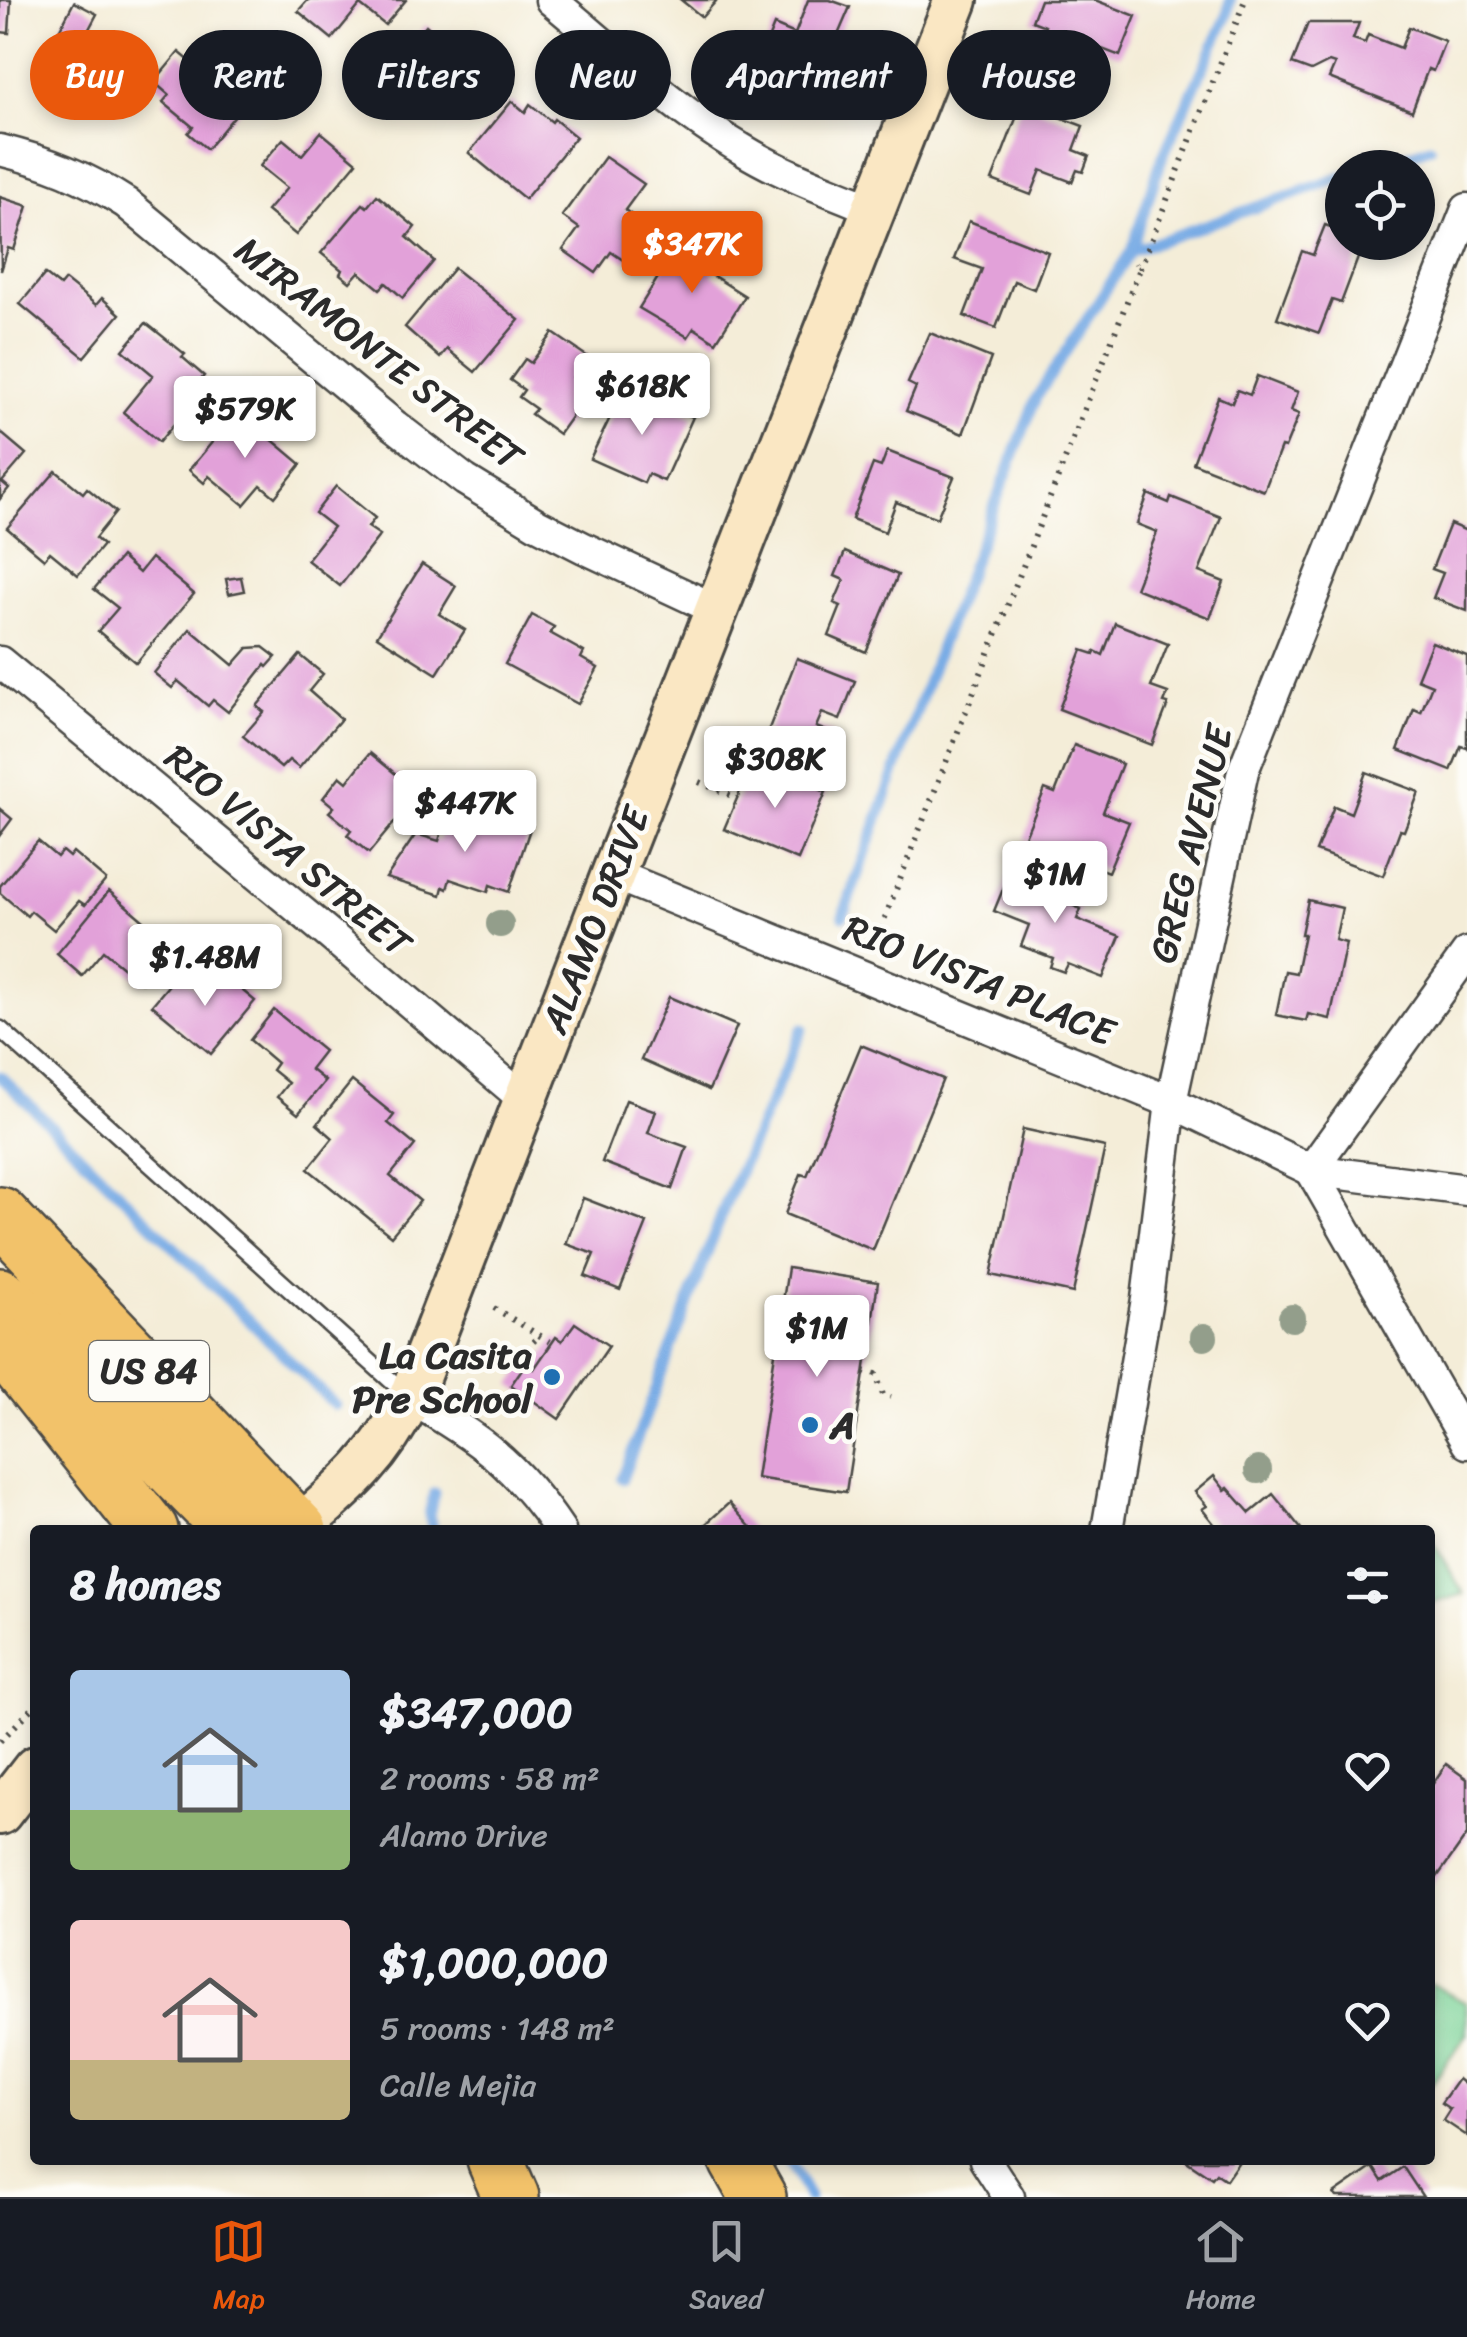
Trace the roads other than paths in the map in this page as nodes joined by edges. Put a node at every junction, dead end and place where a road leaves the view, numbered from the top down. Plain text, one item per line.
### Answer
1 (552, 0) edge
2 (956, 0) edge
3 (0, 150) edge
4 (874, 209) junction
5 (1467, 209) edge
6 (717, 610) junction
7 (0, 662) edge
8 (613, 874) junction
9 (1467, 953) edge
10 (0, 1030) edge
11 (525, 1100) junction
12 (1171, 1102) junction
13 (1312, 1170) junction
14 (1467, 1190) edge
15 (0, 1214) edge
16 (0, 1296) edge
17 (0, 1342) edge
18 (410, 1398) junction
19 (1467, 1444) edge
20 (146, 1525) edge
21 (276, 1525) edge
22 (293, 1525) edge
23 (304, 1525) edge
24 (556, 1525) edge
25 (1108, 1525) edge
26 (30, 1775) edge
27 (0, 1814) edge
28 (497, 2165) edge
29 (739, 2165) edge
30 (988, 2165) edge
31 (511, 2197) edge
32 (758, 2197) edge
33 (1009, 2197) edge

1 - 4 street
2 - 4 street, ALAMO DRIVE
3 - 6 street, MIRAMONTE STREET
4 - 6 street, ALAMO DRIVE
5 - 12 street, GREG AVENUE
6 - 8 street, ALAMO DRIVE
7 - 11 street, RIO VISTA STREET
8 - 11 street, ALAMO DRIVE
8 - 12 street, RIO VISTA PLACE
9 - 13 street
10 - 18 lane
11 - 18 street, ALAMO DRIVE
12 - 13 street, RIO VISTA PLACE
12 - 25 street, GREG AVENUE
13 - 14 street, RIO VISTA PLACE
13 - 19 street
15 - 22 highway, US 84
16 - 21 highway
17 - 20 highway, US 84
18 - 23 street, ALAMO DRIVE
18 - 24 street
26 - 27 street
28 - 31 highway
29 - 32 highway
30 - 33 street

